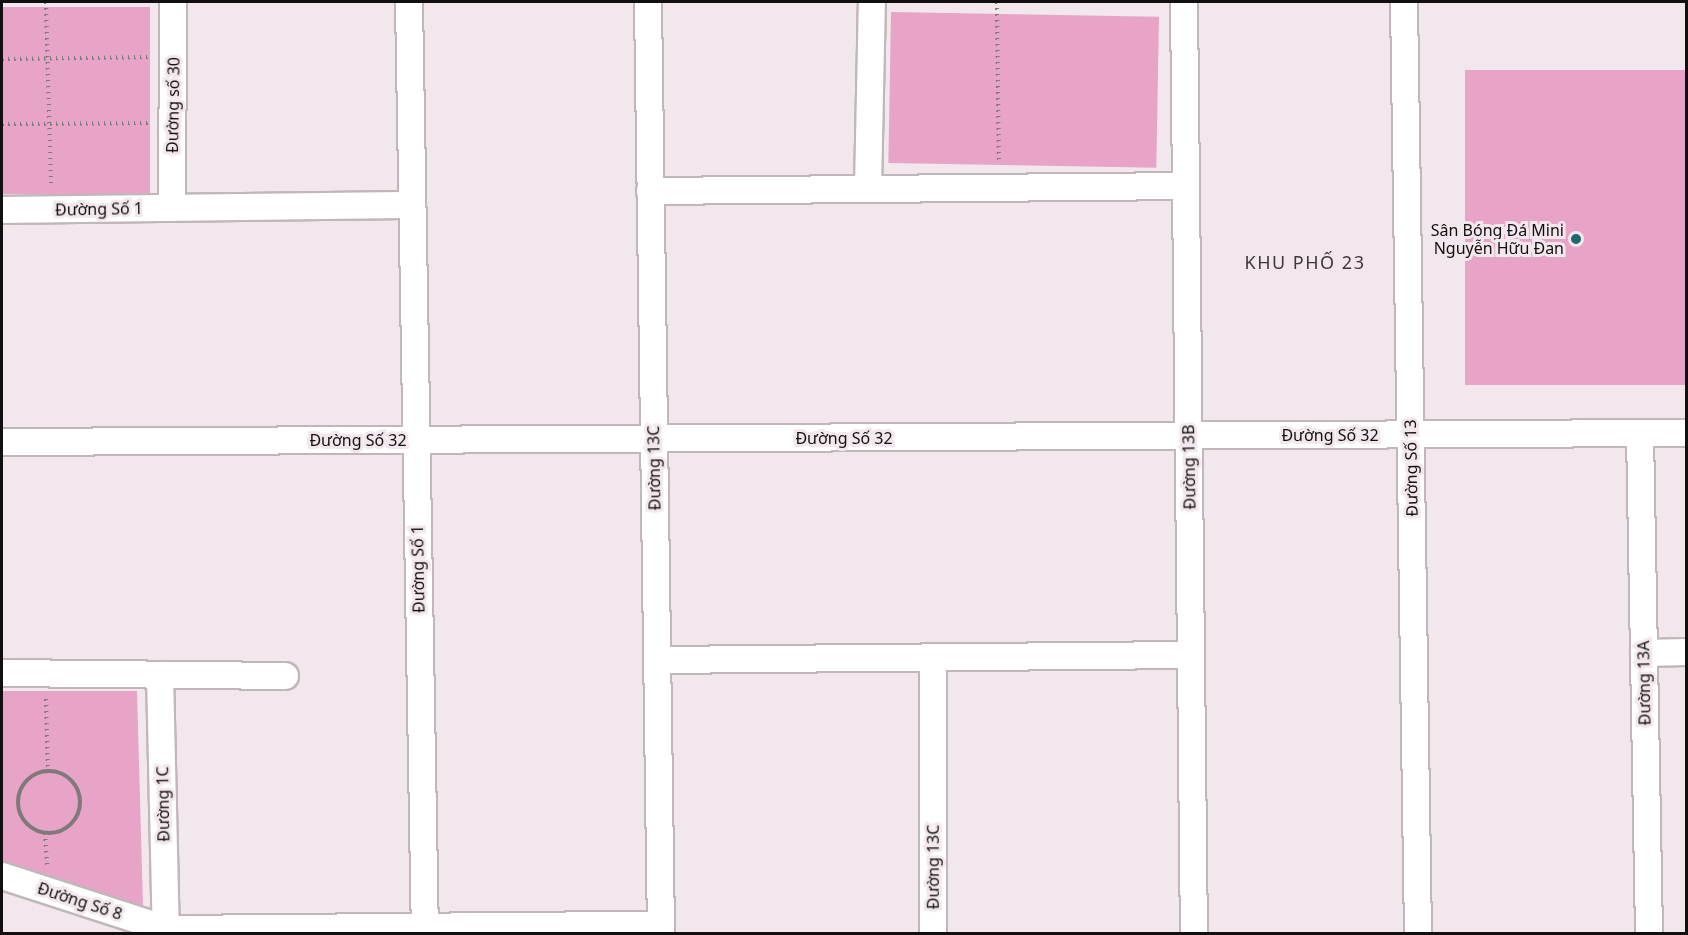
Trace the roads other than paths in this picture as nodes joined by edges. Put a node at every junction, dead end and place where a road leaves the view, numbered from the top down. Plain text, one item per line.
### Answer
1 (173, 2) edge
2 (409, 2) edge
3 (648, 2) edge
4 (872, 2) edge
5 (1184, 2) edge
6 (1404, 2) edge
7 (1186, 186) junction
8 (868, 189) junction
9 (650, 190) junction
10 (412, 205) junction
11 (172, 208) junction
12 (2, 210) edge
13 (1640, 433) junction
14 (1686, 433) edge
15 (1410, 434) junction
16 (1189, 436) junction
17 (654, 439) junction
18 (415, 440) junction
19 (2, 442) edge
20 (1686, 652) edge
21 (1644, 653) junction
22 (1191, 655) junction
23 (933, 657) junction
24 (658, 660) junction
25 (2, 673) edge
26 (160, 675) junction
27 (285, 676) dead end
28 (2, 876) edge
29 (661, 929) edge
30 (166, 931) edge
31 (424, 931) edge
32 (933, 933) edge
33 (1194, 933) edge
34 (1418, 933) edge
35 (1649, 933) edge

1 - 11 street, Đường số 30
2 - 10 street, Đường Số 1
3 - 9 street, Đường 13C
4 - 8 street
5 - 7 street, Đường 13B
6 - 15 street, Đường Số 13
7 - 8 street
7 - 16 street, Đường 13B
8 - 9 street
9 - 17 street, Đường 13C
10 - 11 street, Đường Số 1
10 - 18 street, Đường Số 1
11 - 12 street, Đường Số 1
13 - 14 street, Đường Số 32
13 - 15 street, Đường Số 32
13 - 21 street, Đường 13A
15 - 16 street, Đường Số 32
15 - 34 street, Đường Số 13
16 - 17 street, Đường Số 32
16 - 22 street, Đường 13B
17 - 18 street, Đường Số 32
17 - 24 street, Đường 13C
18 - 19 street, Đường Số 32
18 - 31 street, Đường Số 1
20 - 21 street
21 - 35 street, Đường 13A
22 - 23 street
22 - 33 street, Đường 13B
23 - 24 street
23 - 32 street, Đường 13C
24 - 29 street, Đường 13C
25 - 26 street
26 - 27 street
26 - 30 street, Đường 1C
28 - 30 street, Đường Số 8
29 - 31 street, Đường Số 8
30 - 31 street, Đường Số 8

